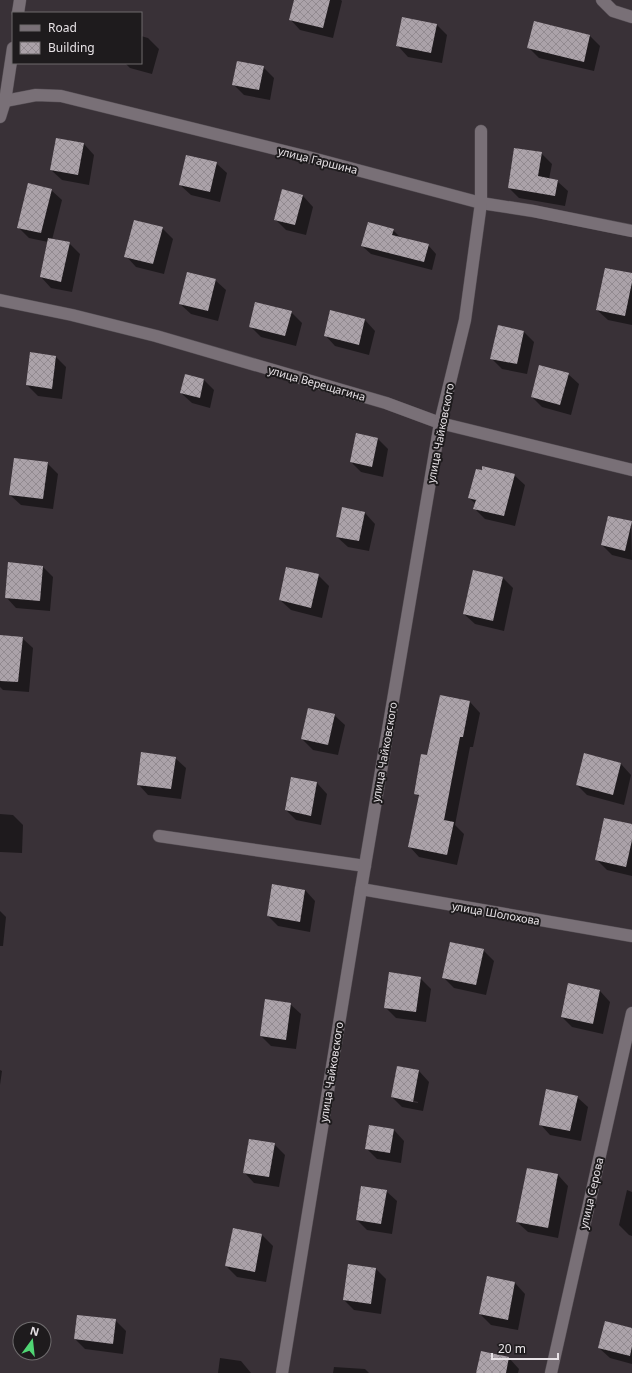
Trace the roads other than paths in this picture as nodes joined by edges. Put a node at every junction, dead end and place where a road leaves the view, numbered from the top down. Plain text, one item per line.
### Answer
1 (20, 0) edge
2 (602, 0) edge
3 (18, 12) edge
4 (632, 17) edge
5 (12, 55) edge
6 (5, 101) junction
7 (0, 117) edge
8 (481, 131) dead end
9 (481, 203) junction
10 (632, 231) edge
11 (0, 300) edge
12 (440, 423) junction
13 (632, 470) edge
14 (159, 836) dead end
15 (365, 866) junction
16 (361, 889) junction
17 (632, 936) edge
18 (632, 1013) edge
19 (282, 1373) edge
20 (551, 1373) edge

1 - 3 street
2 - 4 street
5 - 6 street
6 - 7 street
6 - 9 street, улица Гаршина
8 - 9 street, улица Чайковского
9 - 10 street, улица Гаршина
9 - 12 street, улица Чайковского
11 - 12 street, улица Верещагина
12 - 13 street, улица Верещагина
12 - 15 street, улица Чайковского
14 - 15 street
15 - 16 street, улица Чайковского
16 - 17 street, улица Шолохова
16 - 19 street, улица Чайковского
18 - 20 street, улица Серова

